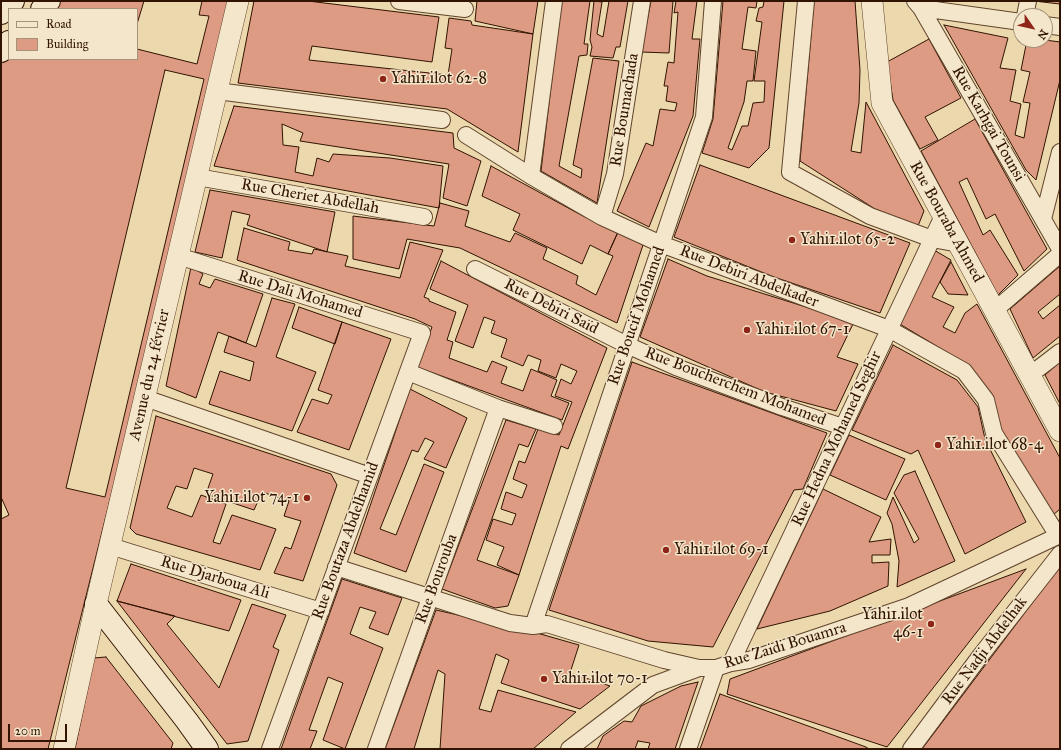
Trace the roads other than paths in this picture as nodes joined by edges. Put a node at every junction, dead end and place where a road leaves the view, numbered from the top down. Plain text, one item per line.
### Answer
1 (13, 1) edge
2 (238, 1) edge
3 (399, 1) edge
4 (554, 1) edge
5 (642, 1) edge
6 (713, 1) edge
7 (806, 1) edge
8 (872, 1) edge
9 (920, 3) edge
10 (465, 10) dead end
11 (1, 13) edge
12 (1013, 20) edge
13 (8, 43) edge
14 (1, 51) edge
15 (217, 91) junction
16 (442, 120) dead end
17 (466, 136) dead end
18 (1060, 152) edge
19 (531, 176) junction
20 (196, 177) junction
21 (943, 216) junction
22 (602, 217) junction
23 (424, 218) dead end
24 (1043, 219) junction
25 (932, 239) junction
26 (661, 244) junction
27 (959, 244) junction
28 (1060, 248) edge
29 (1060, 254) edge
30 (178, 256) junction
31 (475, 269) dead end
32 (994, 310) junction
33 (889, 329) junction
34 (422, 333) joint
35 (627, 345) junction
36 (1060, 352) edge
37 (408, 372) junction
38 (1030, 375) junction
39 (144, 398) junction
40 (498, 408) junction
41 (554, 426) dead end
42 (842, 427) junction
43 (1060, 431) edge
44 (370, 476) junction
45 (1059, 535) edge
46 (110, 546) junction
47 (1060, 554) edge
48 (336, 567) junction
49 (430, 596) junction
50 (96, 604) junction
51 (320, 610) junction
52 (533, 626) junction
53 (731, 663) junction
54 (699, 668) junction
55 (716, 668) junction
56 (64, 749) edge
57 (207, 749) edge
58 (270, 749) edge
59 (376, 749) edge
60 (569, 749) edge
61 (688, 749) edge
62 (912, 749) edge

1 - 11 main road
2 - 15 street, Avenue du 24 février
3 - 10 street
4 - 19 street
5 - 22 street, Rue Boumachada
6 - 26 street, Rue Boucif Mohamed
7 - 25 street
8 - 21 street, Rue Bouraba Ahmed
9 - 12 street
9 - 24 street, Rue Karhgai Tounsi
13 - 14 main road
15 - 16 street
15 - 20 street, Avenue du 24 février
17 - 19 street, Rue Debiri Abdelkader
18 - 24 street
19 - 22 street, Rue Debiri Abdelkader
20 - 23 street, Rue Cheriet Abdellah
20 - 30 street, Avenue du 24 février
21 - 25 street, Rue Hedna Mohamed Seghir
21 - 27 street, Rue Bouraba Ahmed
22 - 26 street, Rue Debiri Abdelkader
24 - 28 street, Rue Karhgai Tounsi
25 - 27 street
25 - 33 street, Rue Hedna Mohamed Seghir
26 - 33 street, Rue Debiri Abdelkader
26 - 35 street, Rue Boucif Mohamed
27 - 32 street, Rue Bouraba Ahmed
29 - 32 street
30 - 34 street, Rue Dali Mohamed
30 - 39 street, Avenue du 24 février
31 - 35 street, Rue Debiri Saïd
32 - 38 street, Rue Bouraba Ahmed
33 - 42 street, Rue Hedna Mohamed Seghir
33 - 45 street, Rue Debiri Abdelkader
34 - 37 street, Rue Boutaza Abdelhamid
35 - 42 street, Rue Boucherchem Mohamed
35 - 52 street, Rue Boucif Mohamed
36 - 38 street
37 - 40 street
37 - 44 street, Rue Boutaza Abdelhamid
38 - 43 street, Rue Bouraba Ahmed
39 - 44 street
39 - 46 street, Avenue du 24 février
40 - 41 street
40 - 49 street, Rue Bourouba
42 - 53 street, Rue Hedna Mohamed Seghir
44 - 48 street, Rue Boutaza Abdelhamid
45 - 53 street, Rue Zaidi Bouamra
46 - 50 street, Avenue du 24 février
46 - 51 street, Rue Djarboua Ali
47 - 62 street, Rue Nadji Abdelhak
48 - 49 street, Rue Zaidi Bouamra
48 - 51 street, Rue Boutaza Abdelhamid
49 - 52 street, Rue Zaidi Bouamra
49 - 59 street, Rue Bourouba
50 - 56 street, Avenue du 24 février
50 - 57 main road
51 - 58 street, Rue Boutaza Abdelhamid
52 - 54 street, Rue Zaidi Bouamra
53 - 55 street, Rue Zaidi Bouamra
54 - 55 street, Rue Zaidi Bouamra
54 - 60 street
55 - 61 street

